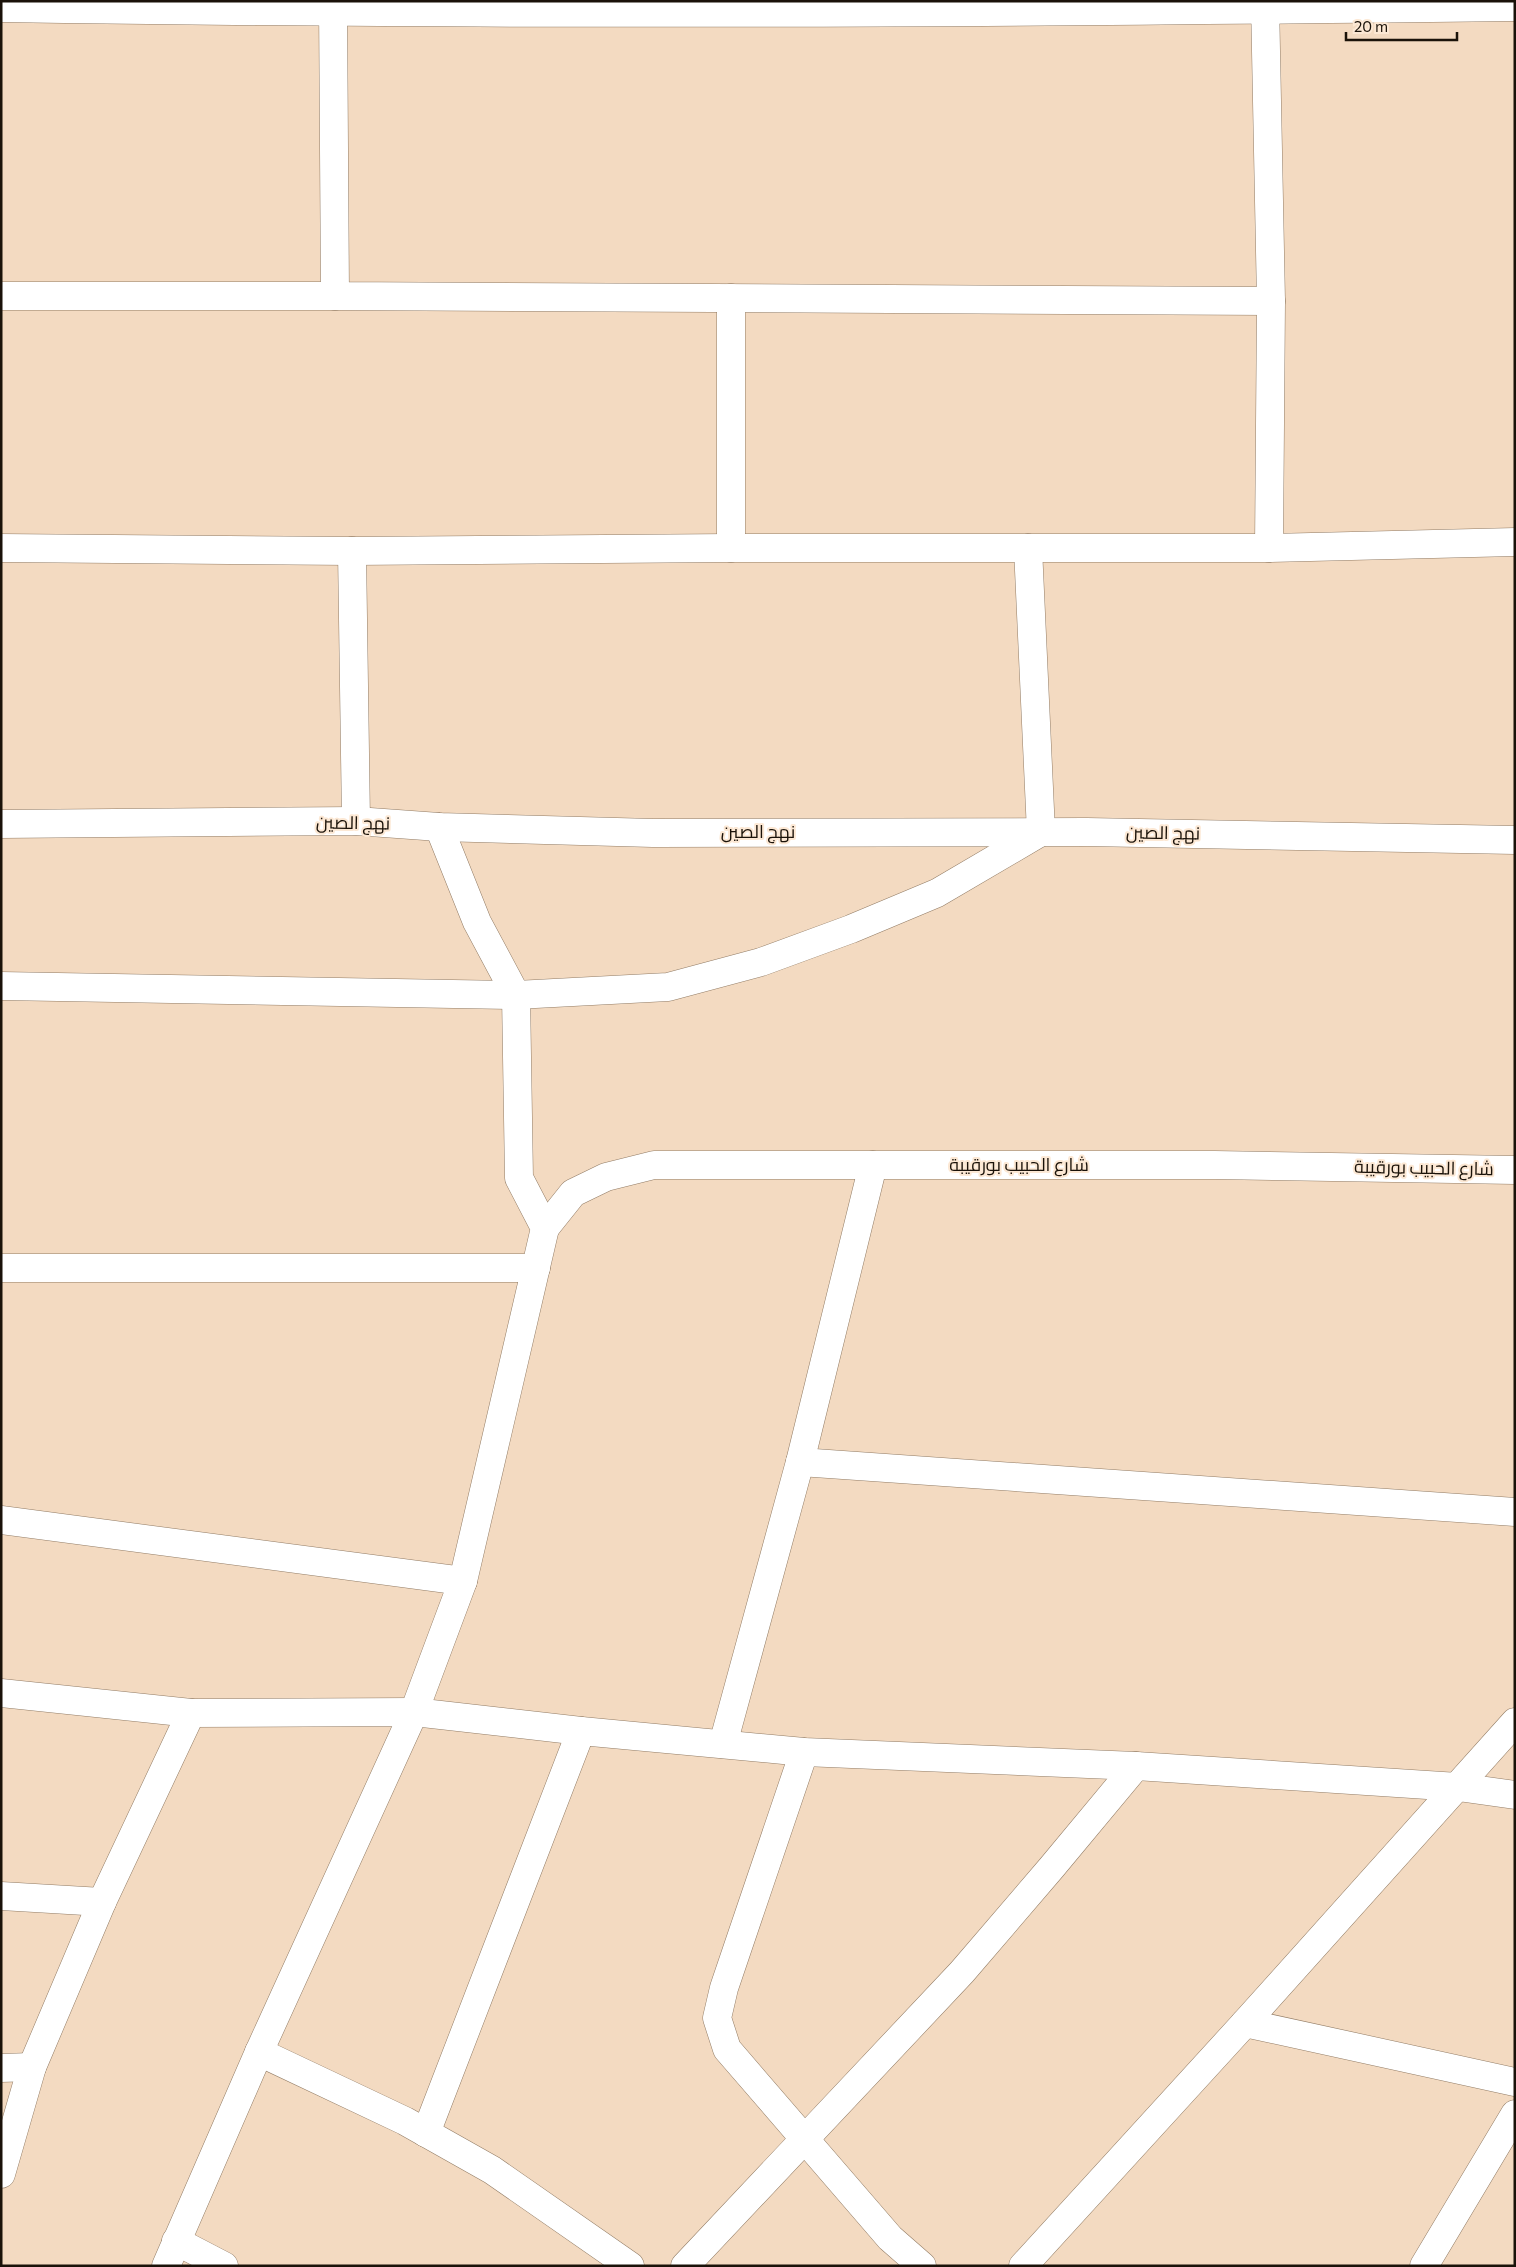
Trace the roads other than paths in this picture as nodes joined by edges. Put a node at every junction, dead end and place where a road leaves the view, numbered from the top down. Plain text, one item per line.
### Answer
1 (1265, 6) edge
2 (333, 7) edge
3 (1515, 7) edge
4 (1, 8) edge
5 (1, 296) edge
6 (335, 296) junction
7 (731, 298) junction
8 (1270, 301) junction
9 (1515, 542) edge
10 (1, 548) edge
11 (731, 548) junction
12 (1028, 548) junction
13 (1269, 548) junction
14 (352, 551) junction
15 (356, 822) junction
16 (1, 824) edge
17 (439, 827) junction
18 (1041, 832) junction
19 (1515, 840) edge
20 (1, 986) edge
21 (516, 995) junction
22 (873, 1165) junction
23 (1515, 1170) edge
24 (545, 1228) junction
25 (1, 1268) edge
26 (536, 1268) junction
27 (800, 1462) junction
28 (1515, 1512) edge
29 (1, 1520) edge
30 (463, 1581) junction
31 (1, 1694) edge
32 (414, 1712) junction
33 (192, 1713) junction
34 (1515, 1722) edge
35 (581, 1731) junction
36 (723, 1744) junction
37 (804, 1752) junction
38 (1136, 1766) junction
39 (1458, 1787) junction
40 (1515, 1795) edge
41 (1, 1896) edge
42 (102, 1902) junction
43 (1245, 2023) junction
44 (259, 2052) junction
45 (32, 2067) junction
46 (1, 2068) edge
47 (1515, 2082) edge
48 (1515, 2114) edge
49 (426, 2133) junction
50 (805, 2139) junction
51 (1, 2174) edge
52 (171, 2254) edge
53 (224, 2266) edge
54 (630, 2266) edge
55 (685, 2266) edge
56 (922, 2266) edge
57 (1023, 2266) edge
58 (1424, 2266) edge

1 - 2 street
1 - 3 street
1 - 8 street
2 - 4 street
2 - 6 street
5 - 6 street
6 - 7 street
7 - 8 street
7 - 11 street
8 - 13 street
9 - 13 street
10 - 14 street
11 - 12 street
11 - 14 street
12 - 13 street
12 - 18 street
14 - 15 street
15 - 16 street, نهج الصين
15 - 17 street, نهج الصين
17 - 18 street, نهج الصين
17 - 21 street
18 - 19 street, نهج الصين
18 - 21 street
20 - 21 street
21 - 24 street
22 - 23 street, شارع الحبيب بورقيبة
22 - 24 street, شارع الحبيب بورقيبة
22 - 27 street
24 - 26 street
25 - 26 street
26 - 30 street
27 - 28 street
27 - 36 street
29 - 30 street
30 - 32 street
31 - 33 street
32 - 33 street
32 - 35 street
32 - 44 street
33 - 42 street
34 - 39 street
35 - 36 street
35 - 49 street
36 - 37 street
37 - 38 street
37 - 50 street
38 - 39 street
38 - 50 street
39 - 40 street
39 - 43 street
41 - 42 street
42 - 45 street
43 - 47 street
43 - 57 street
44 - 49 street
44 - 52 street
45 - 46 street
45 - 51 street
48 - 58 street
49 - 54 street
50 - 55 street
50 - 56 street
52 - 53 street

